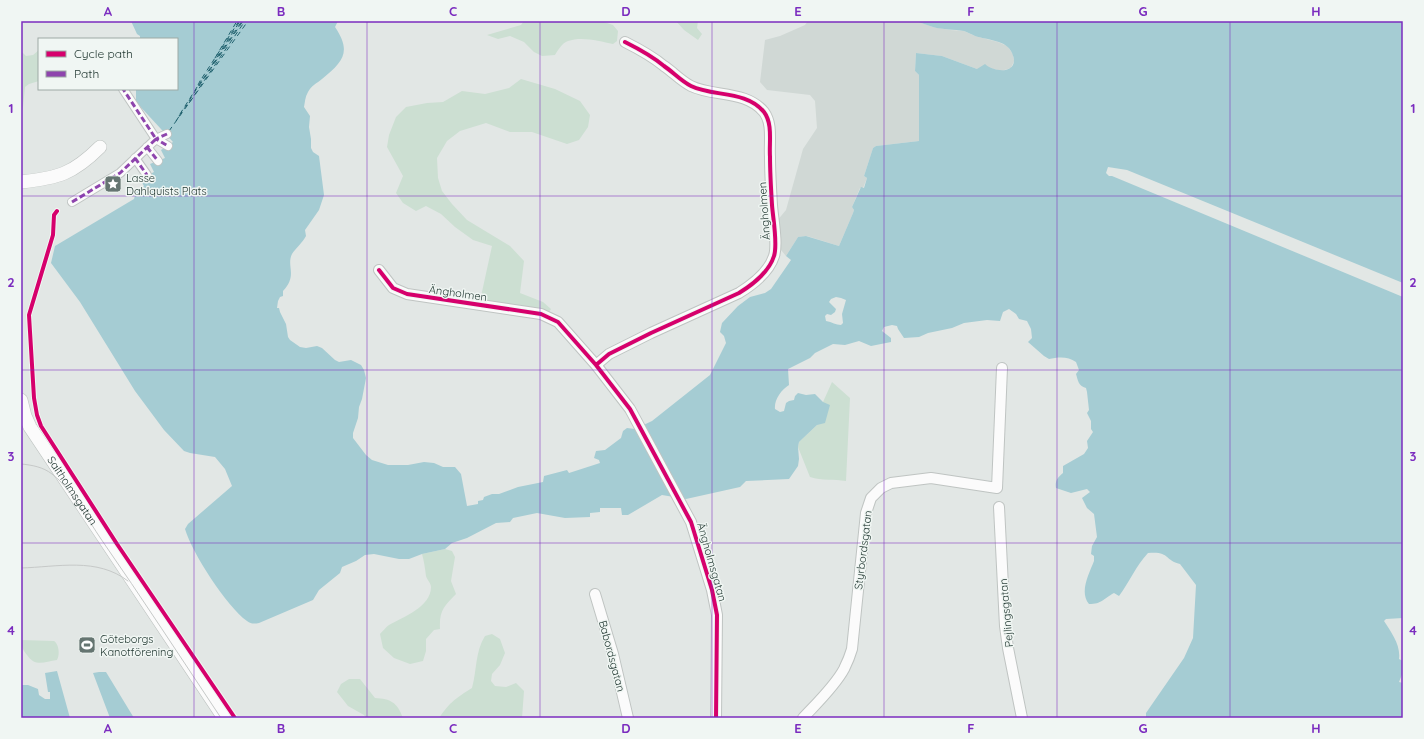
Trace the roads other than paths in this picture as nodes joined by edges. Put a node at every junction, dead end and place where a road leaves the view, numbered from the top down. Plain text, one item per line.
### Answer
1 (625, 42) dead end
2 (124, 90) edge
3 (167, 134) dead end
4 (156, 138) junction
5 (168, 146) dead end
6 (100, 147) dead end
7 (147, 147) junction
8 (135, 158) junction
9 (158, 161) dead end
10 (147, 175) dead end
11 (21, 182) edge
12 (72, 202) dead end
13 (379, 270) dead end
14 (596, 364) junction
15 (1002, 368) dead end
16 (21, 400) edge
17 (638, 425) joint
18 (999, 507) dead end
19 (595, 594) dead end
20 (224, 718) edge
21 (628, 718) edge
22 (716, 718) edge
23 (803, 718) edge
24 (1022, 718) edge

1 - 14 street, Ängholmen
2 - 4 street
3 - 4 street
4 - 5 street
4 - 7 street
6 - 11 street
7 - 8 street
7 - 9 street
8 - 10 street
8 - 12 street
13 - 14 street, Ängholmen
14 - 17 street, Ängholmen
15 - 23 street, Styrbordsgatan
16 - 20 street, Saltholmsgatan
17 - 22 street, Ängholmsgatan
18 - 24 street, Pejlingsgatan
19 - 21 street, Babordsgatan

